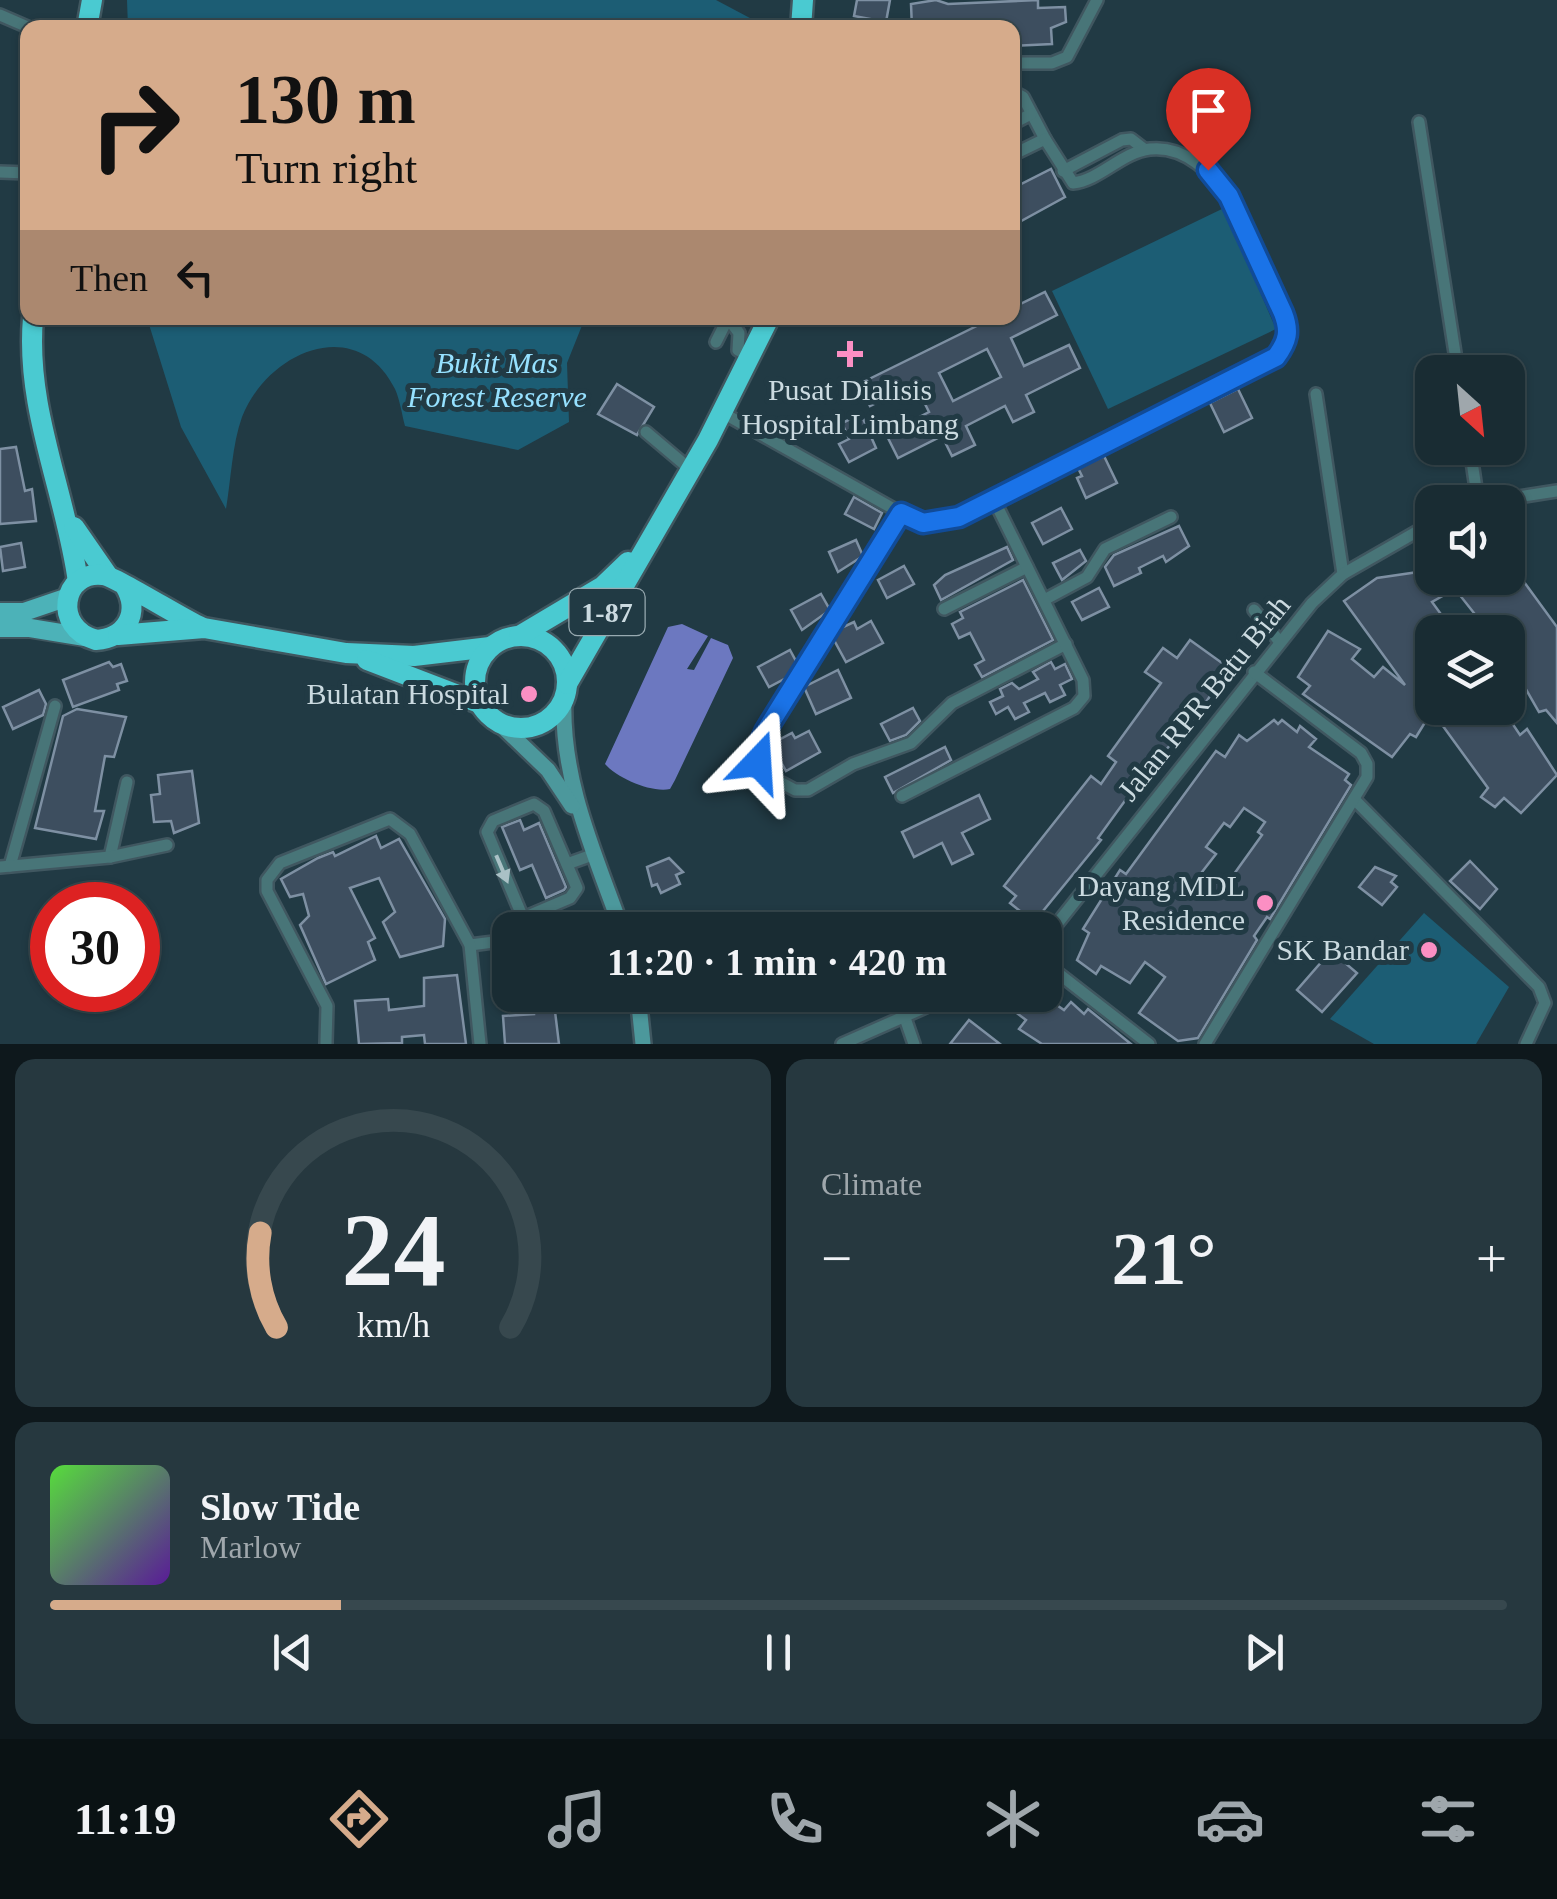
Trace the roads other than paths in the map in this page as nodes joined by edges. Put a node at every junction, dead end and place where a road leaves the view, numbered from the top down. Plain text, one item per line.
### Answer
1 (1098, 0) edge
2 (1020, 63) edge
3 (1020, 94) edge
4 (1031, 114) junction
5 (1020, 120) edge
6 (1418, 122) dead end
7 (1045, 139) junction
8 (1020, 151) edge
9 (33, 325) edge
10 (724, 325) edge
11 (733, 325) edge
12 (766, 325) edge
13 (716, 342) dead end
14 (1455, 355) edge
15 (752, 357) junction
16 (1316, 394) dead end
17 (722, 413) junction
18 (646, 432) dead end
19 (691, 470) junction
20 (1557, 491) edge
21 (1525, 496) edge
22 (994, 498) junction
23 (901, 513) junction
24 (1171, 517) dead end
25 (70, 521) junction
26 (1415, 533) edge
27 (649, 542) junction
28 (1027, 567) junction
29 (1343, 574) junction
30 (116, 581) junction
31 (73, 589) junction
32 (1044, 600) junction
33 (944, 609) dead end
34 (1254, 610) dead end
35 (0, 612) edge
36 (0, 628) edge
37 (204, 628) junction
38 (118, 635) junction
39 (518, 636) junction
40 (85, 637) junction
41 (1280, 641) junction
42 (1066, 644) junction
43 (490, 648) junction
44 (346, 652) junction
45 (1254, 672) junction
46 (566, 692) junction
47 (479, 703) junction
48 (55, 706) dead end
49 (500, 724) junction
50 (127, 782) dead end
51 (902, 796) dead end
52 (1354, 800) junction
53 (582, 822) junction
54 (167, 845) dead end
55 (595, 854) junction
56 (110, 857) junction
57 (567, 864) junction
58 (5, 866) edge
59 (518, 912) edge
60 (544, 912) edge
61 (616, 912) edge
62 (1062, 918) edge
63 (492, 943) edge
64 (470, 946) junction
65 (1062, 976) edge
66 (640, 1012) edge
67 (918, 1012) edge
68 (905, 1018) junction
69 (326, 1042) edge
70 (480, 1044) edge
71 (644, 1044) edge
72 (842, 1044) edge
73 (914, 1044) edge
74 (1148, 1044) edge
75 (1205, 1044) edge
76 (1526, 1044) edge

1 - 2 street
3 - 4 street
4 - 5 street
4 - 7 street
6 - 14 street
7 - 8 street
7 - 22 street
9 - 25 highway
10 - 13 street
11 - 15 street
12 - 15 highway, 1-87
15 - 17 highway, 1-87
16 - 29 street
17 - 19 highway, 1-87
17 - 23 street
18 - 19 street
19 - 27 highway, 1-87
20 - 21 street
22 - 23 street
22 - 28 street
23 - 42 street
24 - 32 street
25 - 30 highway
25 - 31 highway
26 - 29 street, Jalan RPR Batu Biah
27 - 39 highway, 1-87
27 - 46 highway, 1-87
28 - 32 street
28 - 33 street
29 - 41 street, Jalan RPR Batu Biah
30 - 31 highway
30 - 37 highway
30 - 38 highway
31 - 35 main road
31 - 40 highway
32 - 42 street
34 - 41 street
36 - 40 main road
37 - 38 highway
37 - 44 highway
38 - 40 highway
39 - 43 highway
39 - 46 highway
41 - 45 street, Jalan RPR Batu Biah
42 - 51 street
43 - 44 highway
43 - 47 highway
44 - 47 highway
45 - 52 street
45 - 62 street, Jalan RPR Batu Biah
46 - 49 highway
46 - 53 main road
47 - 49 highway
48 - 58 street
49 - 53 main road
50 - 56 street
52 - 75 street
52 - 76 street
53 - 55 main road
54 - 56 street
55 - 57 street
55 - 61 main road
56 - 58 street
57 -> 59 street
57 - 60 street
63 - 64 street
64 - 69 street
64 - 70 street
65 - 74 street
66 - 71 main road
67 - 68 street
68 - 72 street
68 - 73 street

